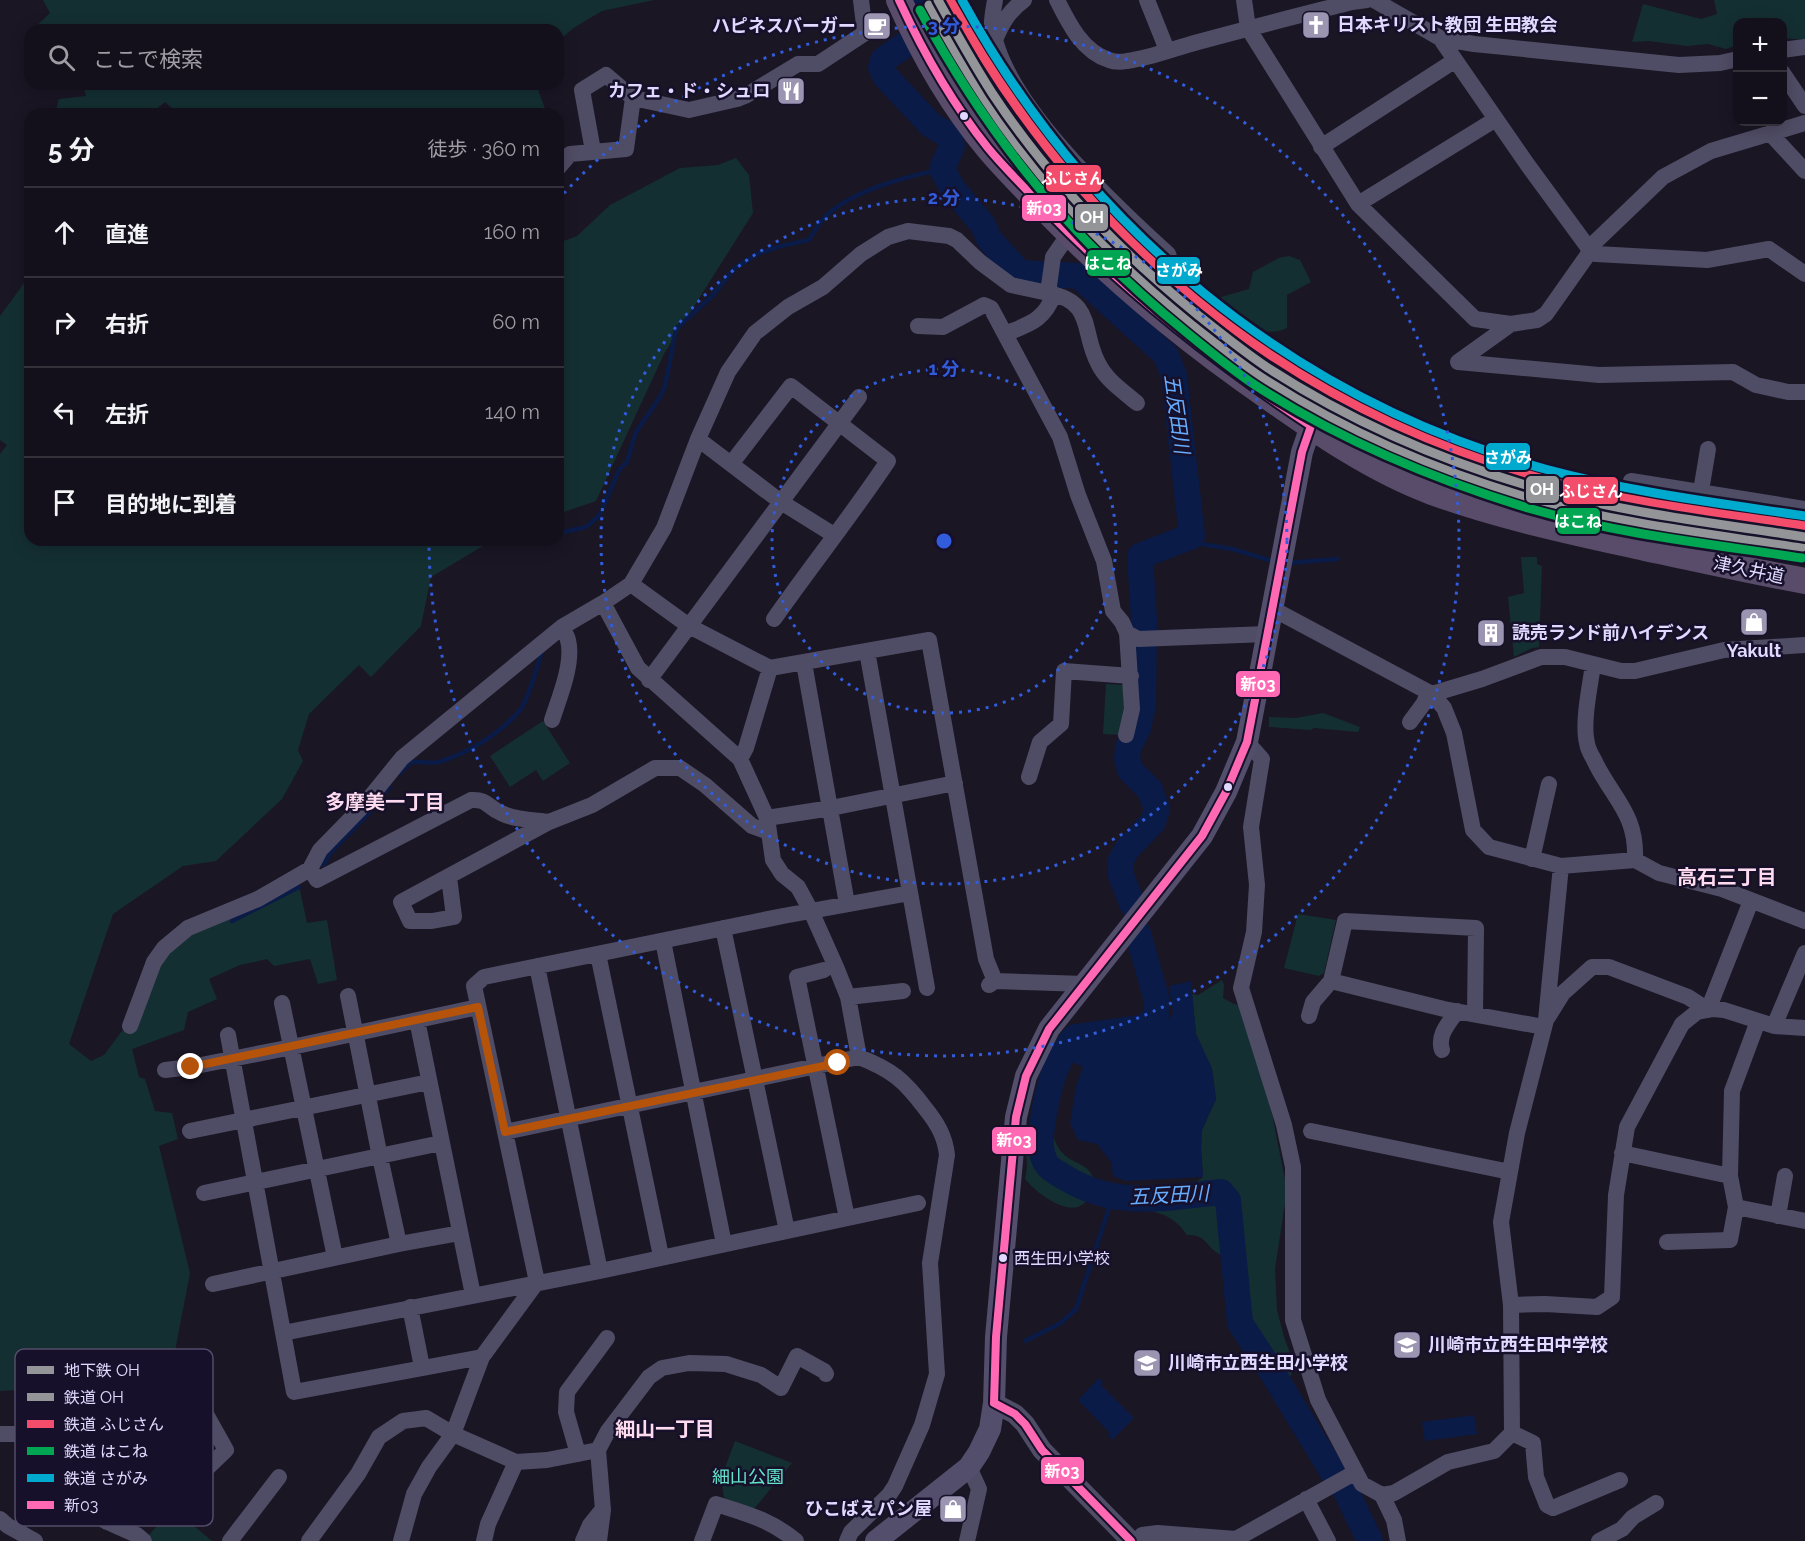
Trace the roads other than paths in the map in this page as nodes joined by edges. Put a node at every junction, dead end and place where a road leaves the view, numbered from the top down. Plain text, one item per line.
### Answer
1 (861, 0) edge
2 (899, 0) edge
3 (995, 0) edge
4 (1024, 0) edge
5 (1057, 0) edge
6 (1147, 0) edge
7 (1244, 0) edge
8 (1367, 0) edge
9 (1374, 0) edge
10 (1248, 28) junction
11 (1440, 38) junction
12 (995, 40) junction
13 (1805, 46) edge
14 (1787, 49) edge
15 (1167, 50) junction
16 (1733, 60) edge
17 (1454, 61) junction
18 (1787, 79) edge
19 (633, 98) junction
20 (1805, 106) edge
21 (1496, 119) junction
22 (1805, 123) edge
23 (1770, 132) junction
24 (1321, 147) junction
25 (593, 151) junction
26 (564, 161) edge
27 (1805, 171) edge
28 (1358, 204) junction
29 (1073, 237) junction
30 (1590, 250) junction
31 (1805, 274) edge
32 (1051, 285) junction
33 (1166, 322) junction
34 (1511, 324) junction
35 (918, 326) dead end
36 (1005, 334) junction
37 (1805, 392) edge
38 (859, 397) dead end
39 (1137, 403) dead end
40 (839, 424) junction
41 (1311, 426) junction
42 (698, 439) junction
43 (1708, 449) dead end
44 (731, 464) junction
45 (1632, 482) dead end
46 (1701, 491) junction
47 (781, 502) junction
48 (1805, 509) edge
49 (834, 536) junction
50 (1805, 581) edge
51 (631, 584) junction
52 (603, 603) junction
53 (1273, 609) junction
54 (774, 619) dead end
55 (688, 626) junction
56 (561, 627) junction
57 (1267, 634) junction
58 (1137, 637) junction
59 (1805, 645) edge
60 (867, 651) junction
61 (804, 663) junction
62 (1593, 665) junction
63 (770, 668) junction
64 (1131, 676) junction
65 (649, 680) junction
66 (1430, 693) junction
67 (552, 720) dead end
68 (1410, 722) dead end
69 (1126, 735) dead end
70 (1247, 742) junction
71 (740, 759) junction
72 (1029, 777) dead end
73 (955, 783) junction
74 (1549, 784) dead end
75 (893, 796) junction
76 (831, 808) junction
77 (549, 822) junction
78 (768, 825) junction
79 (1532, 859) junction
80 (1635, 860) junction
81 (1561, 866) junction
82 (310, 869) junction
83 (449, 877) dead end
84 (910, 894) junction
85 (1751, 901) junction
86 (847, 904) junction
87 (811, 910) junction
88 (1805, 921) edge
89 (723, 928) junction
90 (663, 941) junction
91 (1805, 953) edge
92 (598, 954) junction
93 (537, 966) junction
94 (824, 970) dead end
95 (1331, 981) junction
96 (1085, 984) junction
97 (927, 988) dead end
98 (903, 991) dead end
99 (348, 996) dead end
100 (848, 998) junction
101 (282, 1003) dead end
102 (478, 1007) junction
103 (1708, 1010) junction
104 (1457, 1011) junction
105 (1475, 1014) junction
106 (1309, 1016) dead end
107 (417, 1020) junction
108 (1545, 1024) junction
109 (1766, 1024) junction
110 (130, 1026) dead end
111 (1805, 1028) edge
112 (355, 1034) junction
113 (228, 1035) dead end
114 (292, 1047) junction
115 (1442, 1050) dead end
116 (859, 1057) junction
117 (232, 1059) junction
118 (815, 1067) junction
119 (165, 1070) dead end
120 (755, 1080) junction
121 (429, 1082) junction
122 (694, 1093) junction
123 (368, 1096) junction
124 (630, 1106) junction
125 (304, 1108) junction
126 (568, 1119) junction
127 (244, 1122) junction
128 (190, 1131) dead end
129 (1311, 1131) dead end
130 (505, 1132) junction
131 (441, 1143) junction
132 (1622, 1154) junction
133 (380, 1157) junction
134 (317, 1171) junction
135 (1510, 1172) junction
136 (1730, 1176) junction
137 (1785, 1176) dead end
138 (255, 1182) junction
139 (204, 1193) dead end
140 (918, 1203) dead end
141 (1736, 1207) junction
142 (1778, 1216) junction
143 (847, 1218) junction
144 (1805, 1221) edge
145 (787, 1231) junction
146 (460, 1233) junction
147 (1667, 1242) dead end
148 (399, 1244) junction
149 (724, 1244) junction
150 (661, 1256) junction
151 (335, 1257) junction
152 (600, 1270) junction
153 (272, 1271) junction
154 (537, 1282) junction
155 (213, 1284) dead end
156 (473, 1295) junction
157 (1511, 1305) junction
158 (410, 1307) junction
159 (283, 1332) junction
160 (607, 1338) dead end
161 (483, 1357) junction
162 (422, 1367) junction
163 (826, 1374) dead end
164 (994, 1403) junction
165 (213, 1427) edge
166 (1512, 1433) junction
167 (453, 1434) junction
168 (598, 1450) junction
169 (578, 1454) junction
170 (213, 1462) edge
171 (516, 1462) junction
172 (969, 1467) junction
173 (1356, 1472) junction
174 (279, 1477) dead end
175 (1620, 1480) dead end
176 (1382, 1495) junction
177 (1306, 1499) junction
178 (1656, 1503) dead end
179 (603, 1510) junction
180 (0, 1519) edge
181 (116, 1526) edge
182 (1128, 1539) edge
183 (35, 1541) edge
184 (144, 1541) edge
185 (230, 1541) edge
186 (309, 1541) edge
187 (401, 1541) edge
188 (484, 1541) edge
189 (583, 1541) edge
190 (599, 1541) edge
191 (702, 1541) edge
192 (796, 1541) edge
193 (847, 1541) edge
194 (876, 1541) edge
195 (968, 1541) edge
196 (1328, 1541) edge
197 (1398, 1541) edge
198 (1599, 1541) edge

1 - 19 street
2 - 29 main road, 津久井道
3 - 12 street
4 - 12 street
5 - 15 street
6 - 15 street
7 - 10 street
8 - 10 street
9 - 11 street
10 - 15 street
10 - 24 street
11 - 16 street
11 - 17 street
12 - 33 street
13 - 14 street
17 - 21 street
17 - 24 street
18 - 20 street
19 - 25 street
19 - 25 street
21 - 28 street
21 - 30 street
22 - 23 street
23 - 27 street
23 - 30 street
24 - 28 street
25 - 26 street
28 - 34 street
29 - 32 street
29 - 33 main road, 津久井道
30 - 31 street
30 - 34 street
32 - 36 street
32 - 39 street
32 - 42 street
33 - 41 main road, 津久井道
34 - 37 street
35 - 36 street
36 - 58 street
38 - 40 street
40 - 44 street
40 - 47 street
40 - 49 street
41 - 50 main road, 津久井道
41 - 53 main road
42 - 44 street
42 - 51 street
43 - 46 street
44 - 47 street
45 - 46 street
46 - 48 street
47 - 49 street
47 - 55 street
49 - 54 street
51 - 52 street
51 - 55 street
52 - 56 street
52 - 65 street
53 - 57 main road
53 - 66 street
55 - 63 street
55 - 65 street
56 - 67 street
56 - 82 street
57 - 58 street
57 - 70 main road
58 - 64 street
59 - 62 street
60 - 61 street
60 - 73 street
60 - 75 street
61 - 63 street
61 - 76 street
62 - 66 street
62 - 80 street
63 - 71 street
64 - 69 street
64 - 72 street
65 - 71 street
66 - 68 street
66 - 79 street
70 - 96 main road
70 - 173 street
71 - 78 street
73 - 75 street
73 - 96 street
74 - 79 street
75 - 76 street
75 - 84 street
76 - 78 street
76 - 86 street
77 - 78 street
77 - 82 street
77 - 83 street
78 - 87 street
79 - 81 street
80 - 81 street
80 - 85 street
81 - 108 street
82 - 110 street
84 - 86 street
84 - 97 street
85 - 88 street
85 - 103 street
86 - 87 street
87 - 89 street
87 - 100 street
89 - 90 street
89 - 120 street
90 - 92 street
90 - 122 street
91 - 109 street
92 - 93 street
92 - 124 street
93 - 102 street
93 - 126 street
94 - 118 street
95 - 104 street
95 - 105 street
95 - 106 street
96 - 164 main road
98 - 100 street
99 - 112 street
100 - 116 street
101 - 114 street
102 - 107 street
102 - 130 street
103 - 108 street
103 - 109 street
103 - 132 street
104 - 105 street
104 - 115 street
105 - 108 street
107 - 112 street
107 - 121 street
108 - 135 street
109 - 111 street
109 - 136 street
112 - 114 street
112 - 123 street
113 - 117 street
114 - 117 street
114 - 125 street
116 - 118 street
116 - 193 street
117 - 119 street
117 - 127 street
118 - 120 street
118 - 143 street
120 - 122 street
120 - 145 street
121 - 123 street
121 - 131 street
122 - 124 street
122 - 149 street
123 - 125 street
123 - 133 street
124 - 126 street
124 - 150 street
125 - 127 street
125 - 134 street
126 - 130 street
126 - 152 street
127 - 128 street
127 - 138 street
129 - 135 street
130 - 154 street
131 - 133 street
131 - 146 street
132 - 136 street
132 - 157 street
133 - 134 street
133 - 148 street
134 - 138 street
134 - 151 street
135 - 157 street
136 - 141 street
137 - 142 street
138 - 139 street
138 - 153 street
140 - 143 street
141 - 142 street
141 - 147 street
142 - 144 street
143 - 145 street
145 - 149 street
146 - 148 street
146 - 156 street
148 - 151 street
149 - 150 street
150 - 152 street
151 - 153 street
152 - 154 street
153 - 155 street
153 - 159 street
154 - 156 street
154 - 161 street
156 - 158 street
157 - 166 street
158 - 159 street
158 - 162 street
159 - 162 street
160 - 169 street
161 - 162 street
161 - 167 street
163 - 168 street
164 - 172 main road
164 - 182 street
165 - 170 street
166 - 175 street
166 - 176 street
167 - 171 street
167 - 186 street
167 - 187 street
168 - 169 street
168 - 179 street
169 - 171 street
171 - 188 street
172 - 194 main road
172 - 195 street
173 - 176 street
173 - 177 street
174 - 185 street
176 - 197 street
177 - 182 street
177 - 196 street
178 - 198 street
179 - 189 street
179 - 190 street
180 - 183 street
181 - 184 street
191 - 192 street

